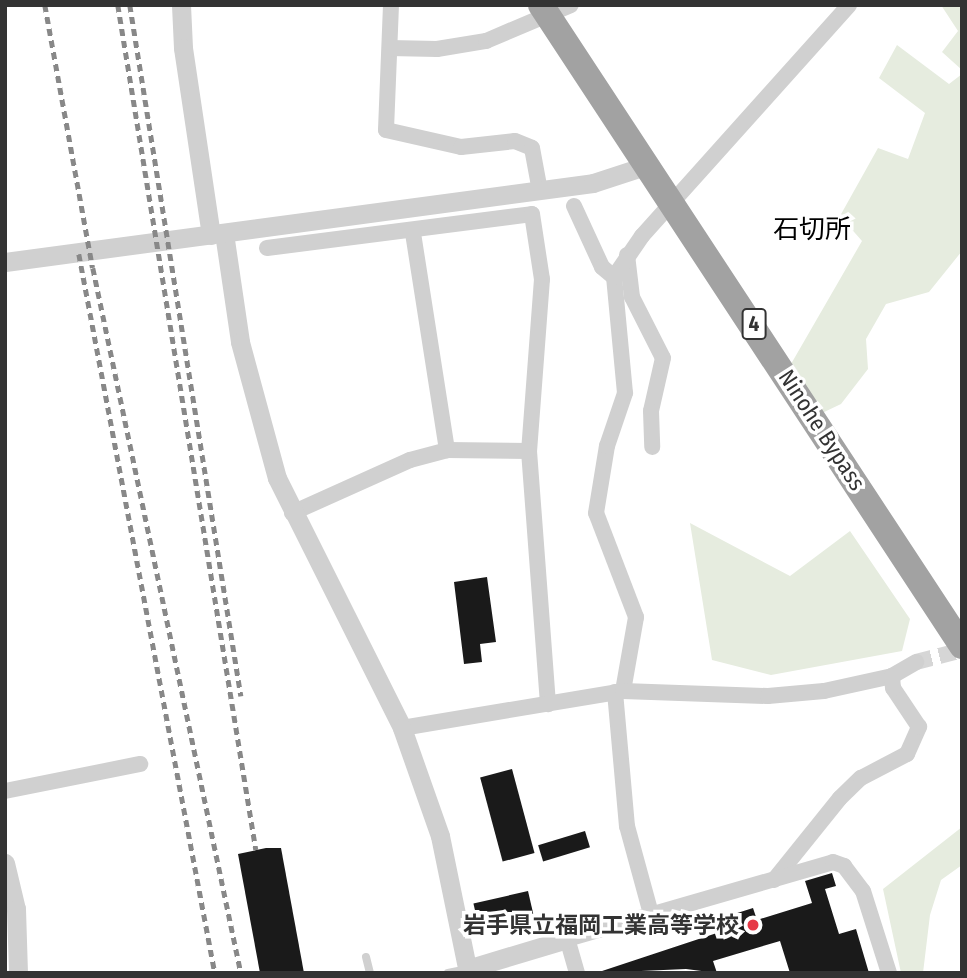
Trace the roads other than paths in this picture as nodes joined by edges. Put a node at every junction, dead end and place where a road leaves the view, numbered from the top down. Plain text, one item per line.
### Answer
1 (181, 5) edge
2 (391, 5) edge
3 (849, 5) edge
4 (553, 9) edge
5 (390, 48) junction
6 (648, 165) junction
7 (540, 191) junction
8 (574, 206) dead end
9 (414, 233) junction
10 (217, 234) junction
11 (267, 248) dead end
12 (627, 255) junction
13 (5, 262) edge
14 (614, 277) junction
15 (652, 447) dead end
16 (447, 450) junction
17 (529, 451) junction
18 (292, 513) junction
19 (962, 646) edge
20 (916, 662) tunnel mouth
21 (892, 676) junction
22 (619, 691) junction
23 (548, 704) junction
24 (402, 728) junction
25 (140, 764) dead end
26 (5, 790) edge
27 (5, 863) edge
28 (774, 880) junction
29 (651, 914) junction
30 (568, 939) junction
31 (366, 957) dead end
32 (461, 972) edge
33 (18, 973) edge
34 (370, 973) edge
35 (577, 973) edge
36 (889, 973) edge

1 - 10 street
2 - 5 street
3 - 12 street
4 - 5 street
4 - 6 highway, Ninohe Bypass / 4
5 - 7 street
6 - 7 street
6 - 19 highway, Ninohe Bypass / 4
7 - 10 street
8 - 14 street
9 - 11 street
9 - 16 street
9 - 17 street
10 - 13 street
10 - 18 street
12 - 14 street
12 - 15 street
14 - 22 street
16 - 17 street
16 - 18 street
17 - 23 street
18 - 24 street
20 - 21 street
21 - 22 street
21 - 28 street
22 - 23 street
22 - 29 street
23 - 24 street
24 - 32 street
25 - 26 street
27 - 33 street
28 - 29 street
28 - 36 street
29 - 30 street
30 - 32 street
30 - 35 street
31 - 34 lane

